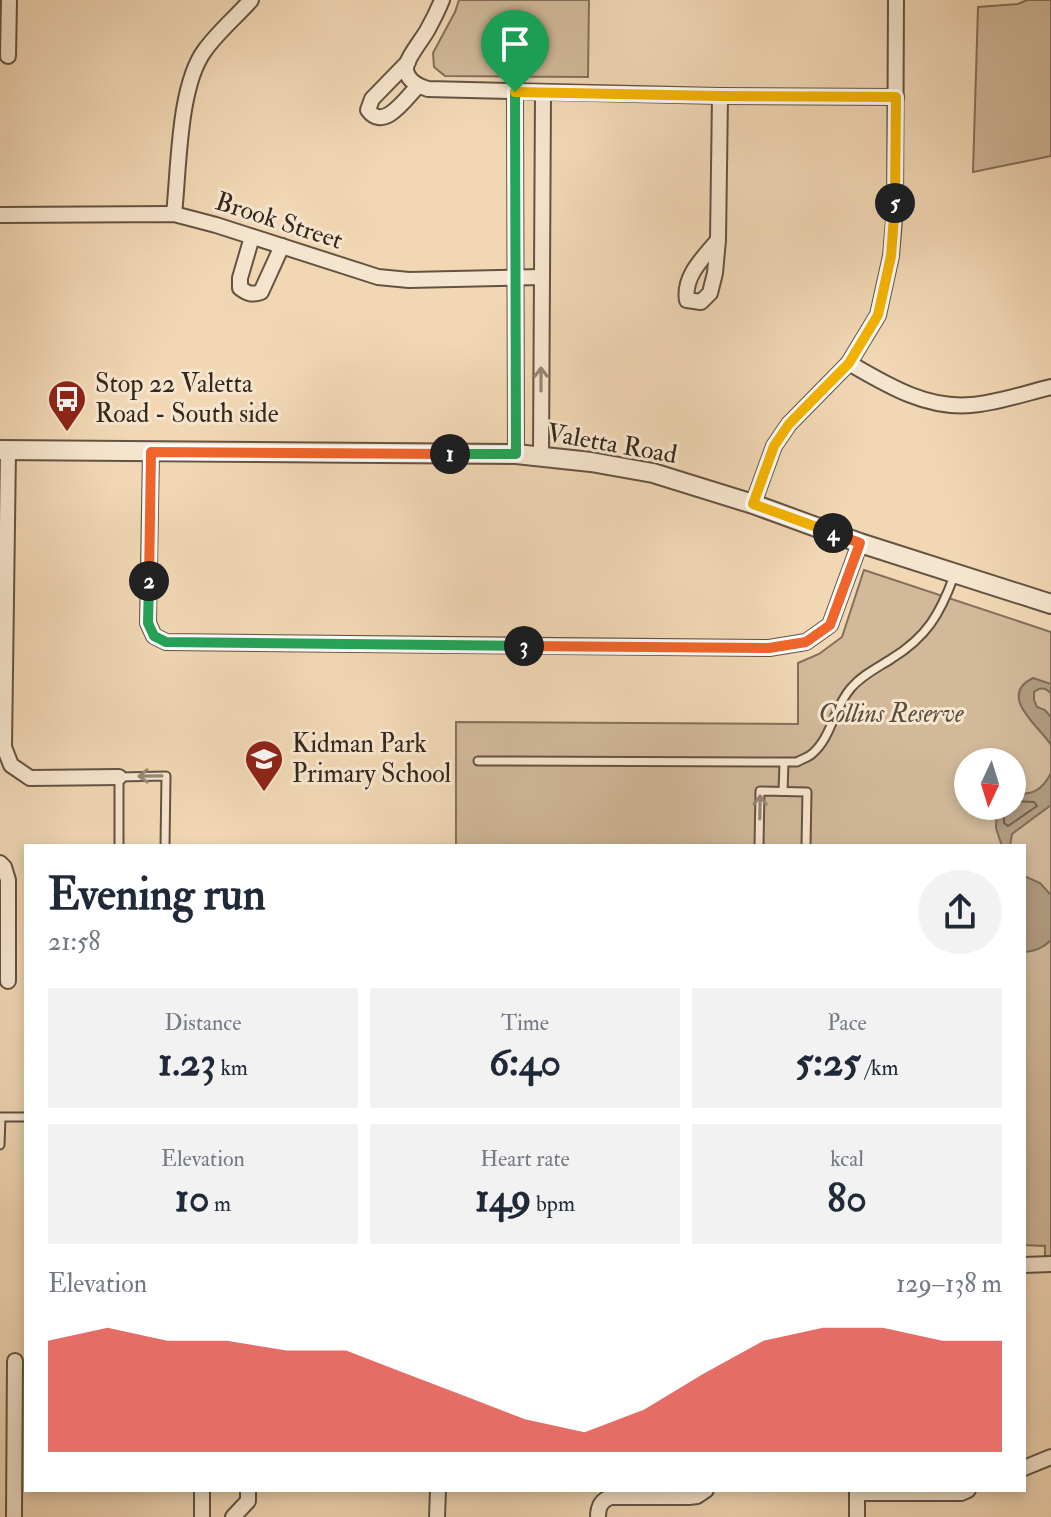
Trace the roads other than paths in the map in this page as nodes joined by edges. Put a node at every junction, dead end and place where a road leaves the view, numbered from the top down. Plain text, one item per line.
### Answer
1 (9, 0) edge
2 (251, 0) edge
3 (442, 0) edge
4 (896, 0) edge
5 (8, 56) dead end
6 (408, 62) junction
7 (418, 86) junction
8 (515, 92) junction
9 (543, 93) junction
10 (720, 96) junction
11 (896, 97) junction
12 (174, 214) junction
13 (0, 215) edge
14 (252, 237) junction
15 (718, 240) dead end
16 (282, 246) junction
17 (542, 277) junction
18 (516, 278) junction
19 (849, 363) junction
20 (1051, 387) edge
21 (4, 450) edge
22 (151, 452) junction
23 (516, 454) junction
24 (541, 457) junction
25 (753, 504) junction
26 (860, 543) junction
27 (956, 573) junction
28 (1050, 603) edge
29 (2, 647) edge
30 (478, 761) dead end
31 (784, 763) junction
32 (119, 777) junction
33 (783, 791) junction
34 (119, 844) edge
35 (165, 844) edge
36 (759, 844) edge
37 (806, 844) edge
38 (0, 863) edge
39 (8, 981) dead end
40 (0, 1117) edge
41 (24, 1117) edge
42 (0, 1145) edge
43 (1051, 1264) edge
44 (1026, 1265) edge
45 (15, 1361) dead end
46 (1051, 1457) edge
47 (1026, 1467) edge
48 (20, 1474) edge
49 (202, 1492) edge
50 (248, 1492) edge
51 (438, 1492) edge
52 (703, 1492) edge
53 (857, 1492) edge
54 (963, 1492) edge
55 (14, 1517) edge
56 (202, 1517) edge
57 (233, 1517) edge
58 (437, 1517) edge
59 (598, 1517) edge
60 (857, 1517) edge

1 - 5 street
2 - 12 street
3 - 6 street
4 - 11 street
6 - 7 street
6 - 7 street
7 - 8 street
8 - 9 street
8 - 18 street
9 - 10 street
9 - 17 street
10 - 11 street
10 - 15 street
11 - 19 street
12 - 13 street, Brook Street
12 - 14 street, Brook Street
14 - 16 street, Brook Street
14 - 16 street
16 - 18 street, Brook Street
17 - 18 street, Brook Street
24 -> 17 street
18 - 23 street
19 - 20 street
19 - 25 street
21 - 22 street, Valetta Road
21 - 29 street
22 - 23 street, Valetta Road
22 - 26 street
23 - 24 street, Valetta Road
24 - 25 street, Valetta Road
25 - 26 street, Valetta Road
26 - 27 street, Valetta Road
27 - 28 street, Valetta Road
27 - 31 lane
29 - 32 street
30 - 31 lane
31 - 33 lane
32 - 34 lane
35 -> 32 lane
36 -> 33 lane
33 - 37 lane
38 - 39 street
40 - 41 lane
40 - 42 lane
43 - 44 street
45 - 48 street
46 - 47 street
48 - 55 street
49 - 56 street
50 - 57 street
51 - 58 street
52 - 59 street
53 - 54 street
53 - 60 street

